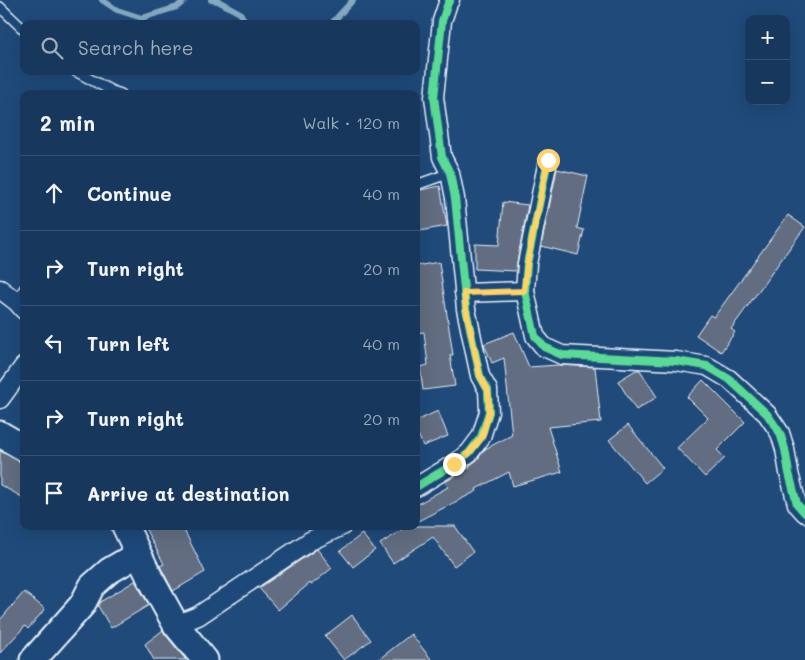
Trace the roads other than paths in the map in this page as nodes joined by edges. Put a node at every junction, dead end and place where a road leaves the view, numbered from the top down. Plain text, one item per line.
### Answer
1 (450, 0) edge
2 (0, 7) edge
3 (20, 26) edge
4 (82, 75) edge
5 (110, 90) edge
6 (548, 160) dead end
7 (450, 173) junction
8 (420, 183) edge
9 (0, 289) edge
10 (524, 291) junction
11 (464, 293) junction
12 (20, 299) edge
13 (20, 372) edge
14 (0, 400) edge
15 (0, 434) edge
16 (20, 446) edge
17 (420, 485) edge
18 (805, 513) edge
19 (127, 530) edge
20 (333, 530) edge
21 (138, 554) junction
22 (176, 625) junction
23 (33, 660) edge
24 (205, 660) edge

1 - 7 street
2 - 3 lane
4 - 5 lane
6 - 10 street
7 - 8 lane
7 - 11 street
9 - 12 street
10 - 11 street
10 - 18 street
11 - 17 street
13 - 14 street
15 - 16 main road
19 - 21 main road
20 - 22 street
21 - 22 main road
21 - 23 main road
22 - 24 main road

